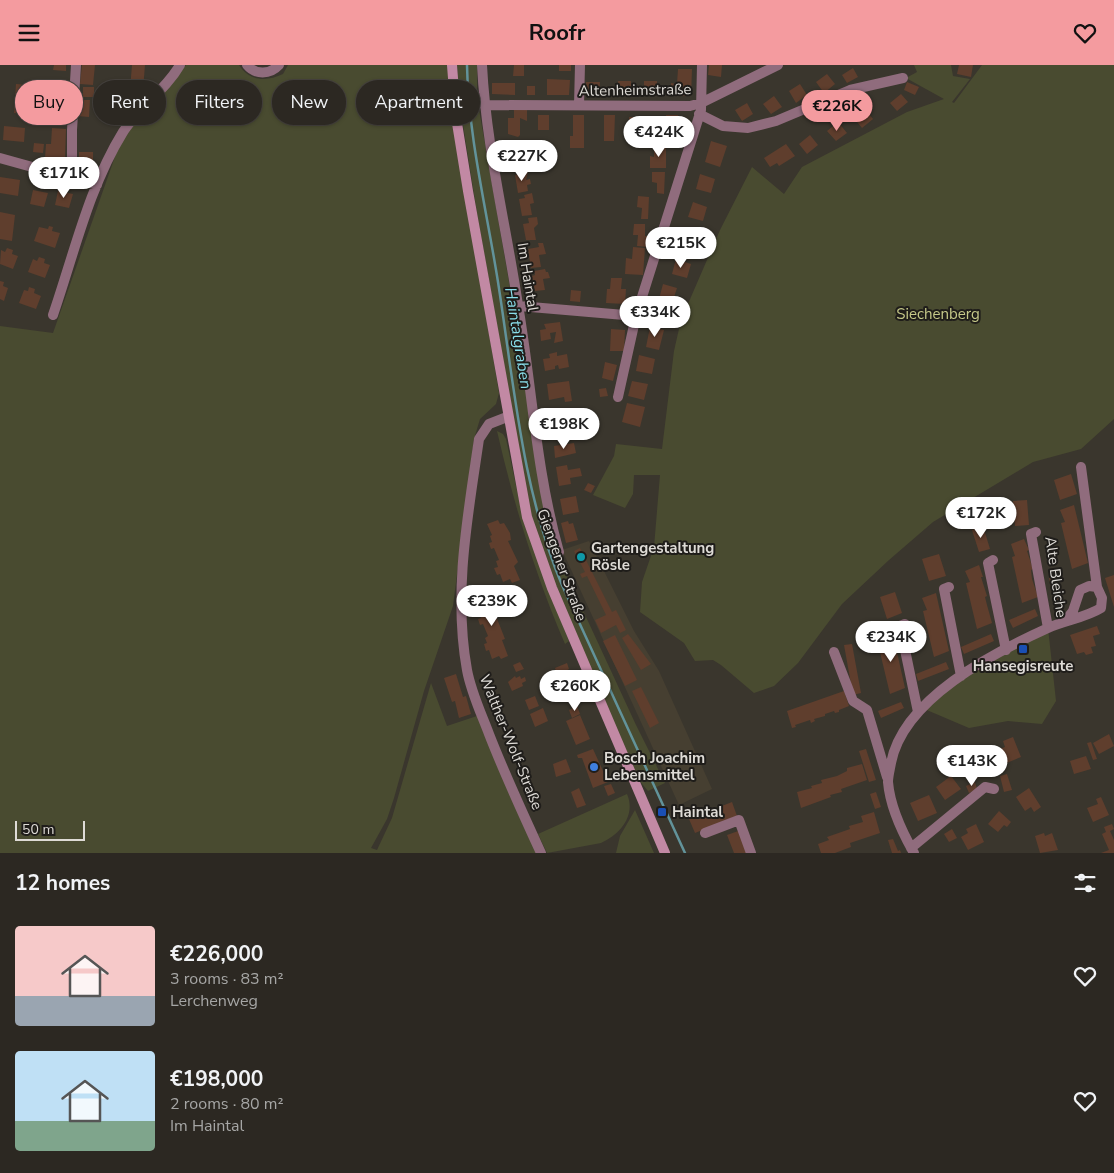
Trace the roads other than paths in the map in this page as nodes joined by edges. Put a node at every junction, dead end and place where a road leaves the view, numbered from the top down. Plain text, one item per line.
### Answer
1 (76, 65) edge
2 (180, 65) edge
3 (247, 65) edge
4 (279, 65) edge
5 (452, 65) edge
6 (482, 65) edge
7 (580, 65) edge
8 (702, 65) edge
9 (778, 65) edge
10 (903, 78) dead end
11 (701, 103) junction
12 (484, 105) junction
13 (579, 105) junction
14 (699, 114) junction
15 (0, 158) edge
16 (72, 179) junction
17 (97, 185) junction
18 (519, 306) junction
19 (53, 315) dead end
20 (636, 316) junction
21 (618, 397) dead end
22 (507, 417) junction
23 (1081, 467) dead end
24 (1036, 532) dead end
25 (560, 552) dead end
26 (994, 560) dead end
27 (949, 587) dead end
28 (1097, 587) junction
29 (1066, 621) junction
30 (905, 624) dead end
31 (1048, 628) junction
32 (1006, 650) junction
33 (834, 652) dead end
34 (961, 676) junction
35 (918, 712) junction
36 (888, 780) junction
37 (994, 789) dead end
38 (705, 833) dead end
39 (913, 851) edge
40 (541, 853) edge
41 (665, 853) edge
42 (751, 853) edge

1 - 16 street
2 - 17 street
3 - 4 street
5 - 22 main road, Giengener Straße
6 - 12 street, Im Haintal
7 - 13 street
8 - 11 street
9 - 11 street, Altenheimstraße
10 - 14 street
11 - 13 street, Altenheimstraße
11 - 14 street
12 - 13 street, Altenheimstraße
12 - 18 street, Im Haintal
14 - 20 street
15 - 16 street
16 - 17 street
17 - 19 street
18 - 20 street
18 - 25 street, Im Haintal
20 - 21 street
22 - 40 street, Walther-Wolf-Straße
22 - 41 main road, Giengener Straße
23 - 28 street, Alte Bleiche
24 - 31 street, Alte Bleiche
26 - 32 street
27 - 34 street
28 - 29 street, Alte Bleiche
28 - 29 street, Alte Bleiche
29 - 31 street, Alte Bleiche
30 - 35 street
31 - 32 street, Alte Bleiche
32 - 34 street, Alte Bleiche
33 - 36 street, Alte Bleiche
34 - 35 street, Alte Bleiche
35 - 36 street, Alte Bleiche
36 - 39 street, Alte Bleiche
37 - 39 street, Alte Bleiche
38 - 42 street

